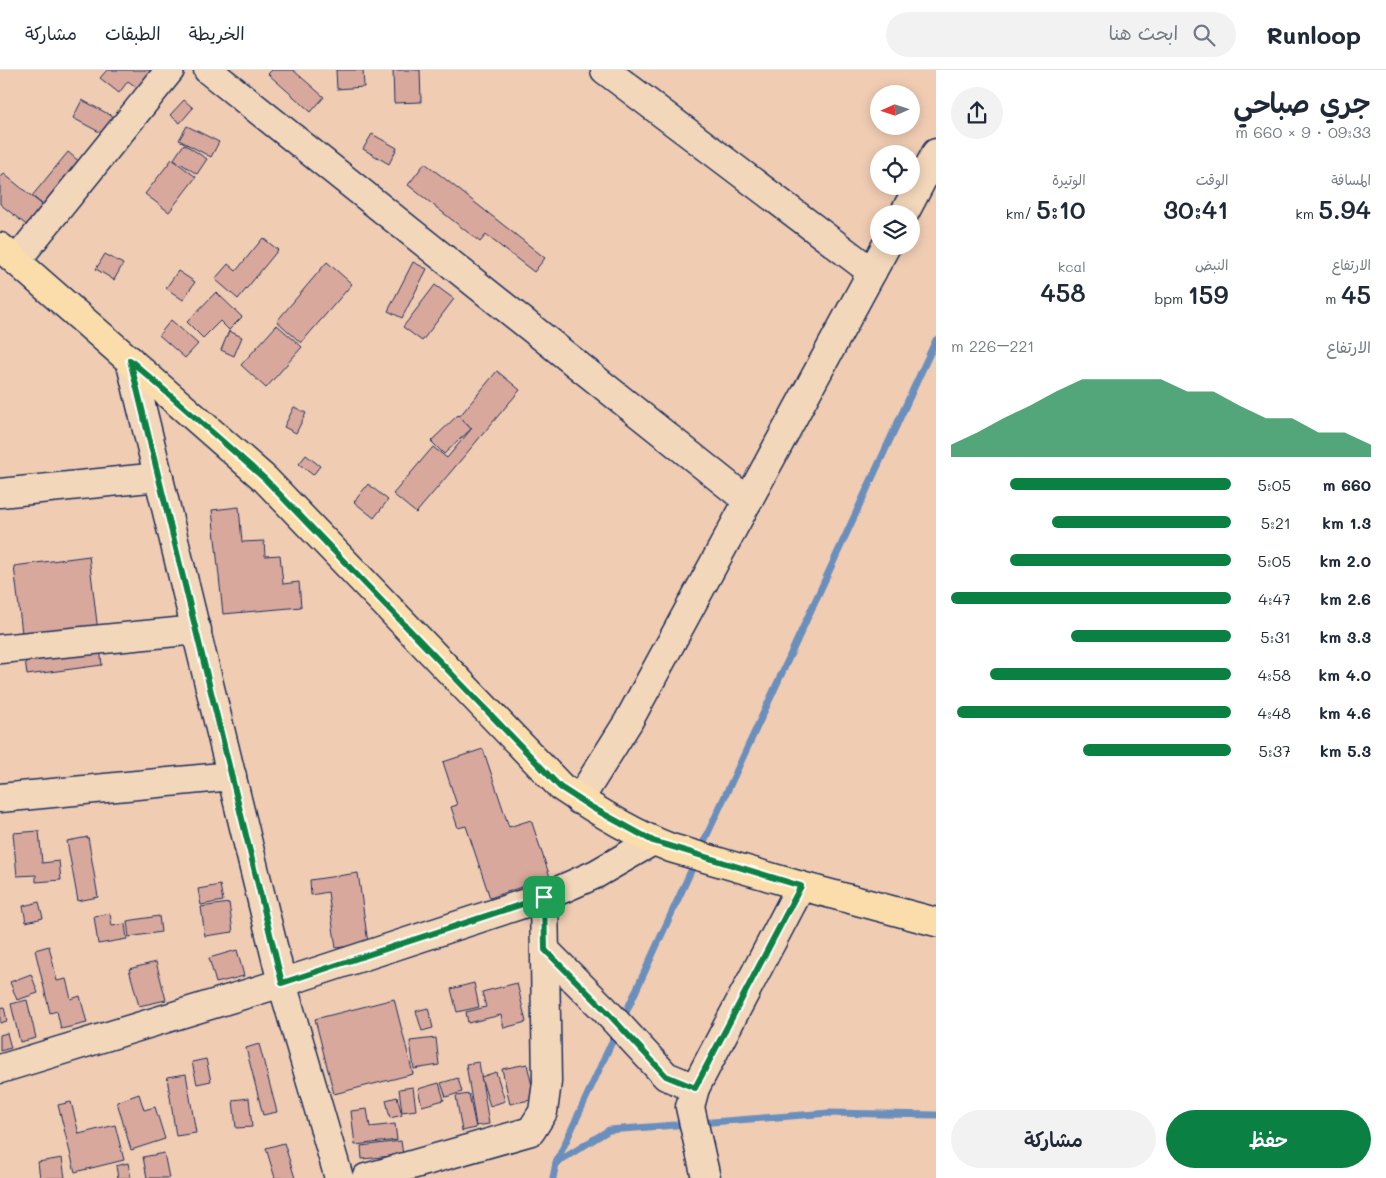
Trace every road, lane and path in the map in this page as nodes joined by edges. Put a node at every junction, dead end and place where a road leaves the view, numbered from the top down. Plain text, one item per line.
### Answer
1 (170, 70) edge
2 (208, 70) edge
3 (605, 70) edge
4 (936, 154) edge
5 (909, 205) edge
6 (8, 254) edge
7 (881, 255) edge
8 (872, 272) junction
9 (130, 360) junction
10 (159, 477) junction
11 (0, 493) edge
12 (748, 501) junction
13 (197, 630) junction
14 (0, 649) edge
15 (232, 776) junction
16 (0, 798) edge
17 (579, 800) junction
18 (662, 845) junction
19 (801, 886) junction
20 (544, 897) junction
21 (936, 922) edge
22 (545, 950) junction
23 (282, 983) junction
24 (0, 1069) edge
25 (692, 1097) junction
26 (333, 1176) edge
27 (366, 1178) edge
28 (706, 1178) edge

1 - 6 street
2 - 12 street
3 - 8 street
4 - 5 street
6 - 9 main road
7 - 8 street
8 - 12 street
9 - 10 street
9 - 17 main road
10 - 11 street
10 - 13 street
12 - 17 street
13 - 14 street
13 - 15 street
15 - 16 street
15 - 23 street
17 - 18 main road
18 - 19 main road
18 - 20 street
19 - 21 main road
19 - 25 street
20 - 22 street
20 - 23 street
22 - 25 street
22 - 27 street
23 - 24 street
23 - 26 street
25 - 28 street

